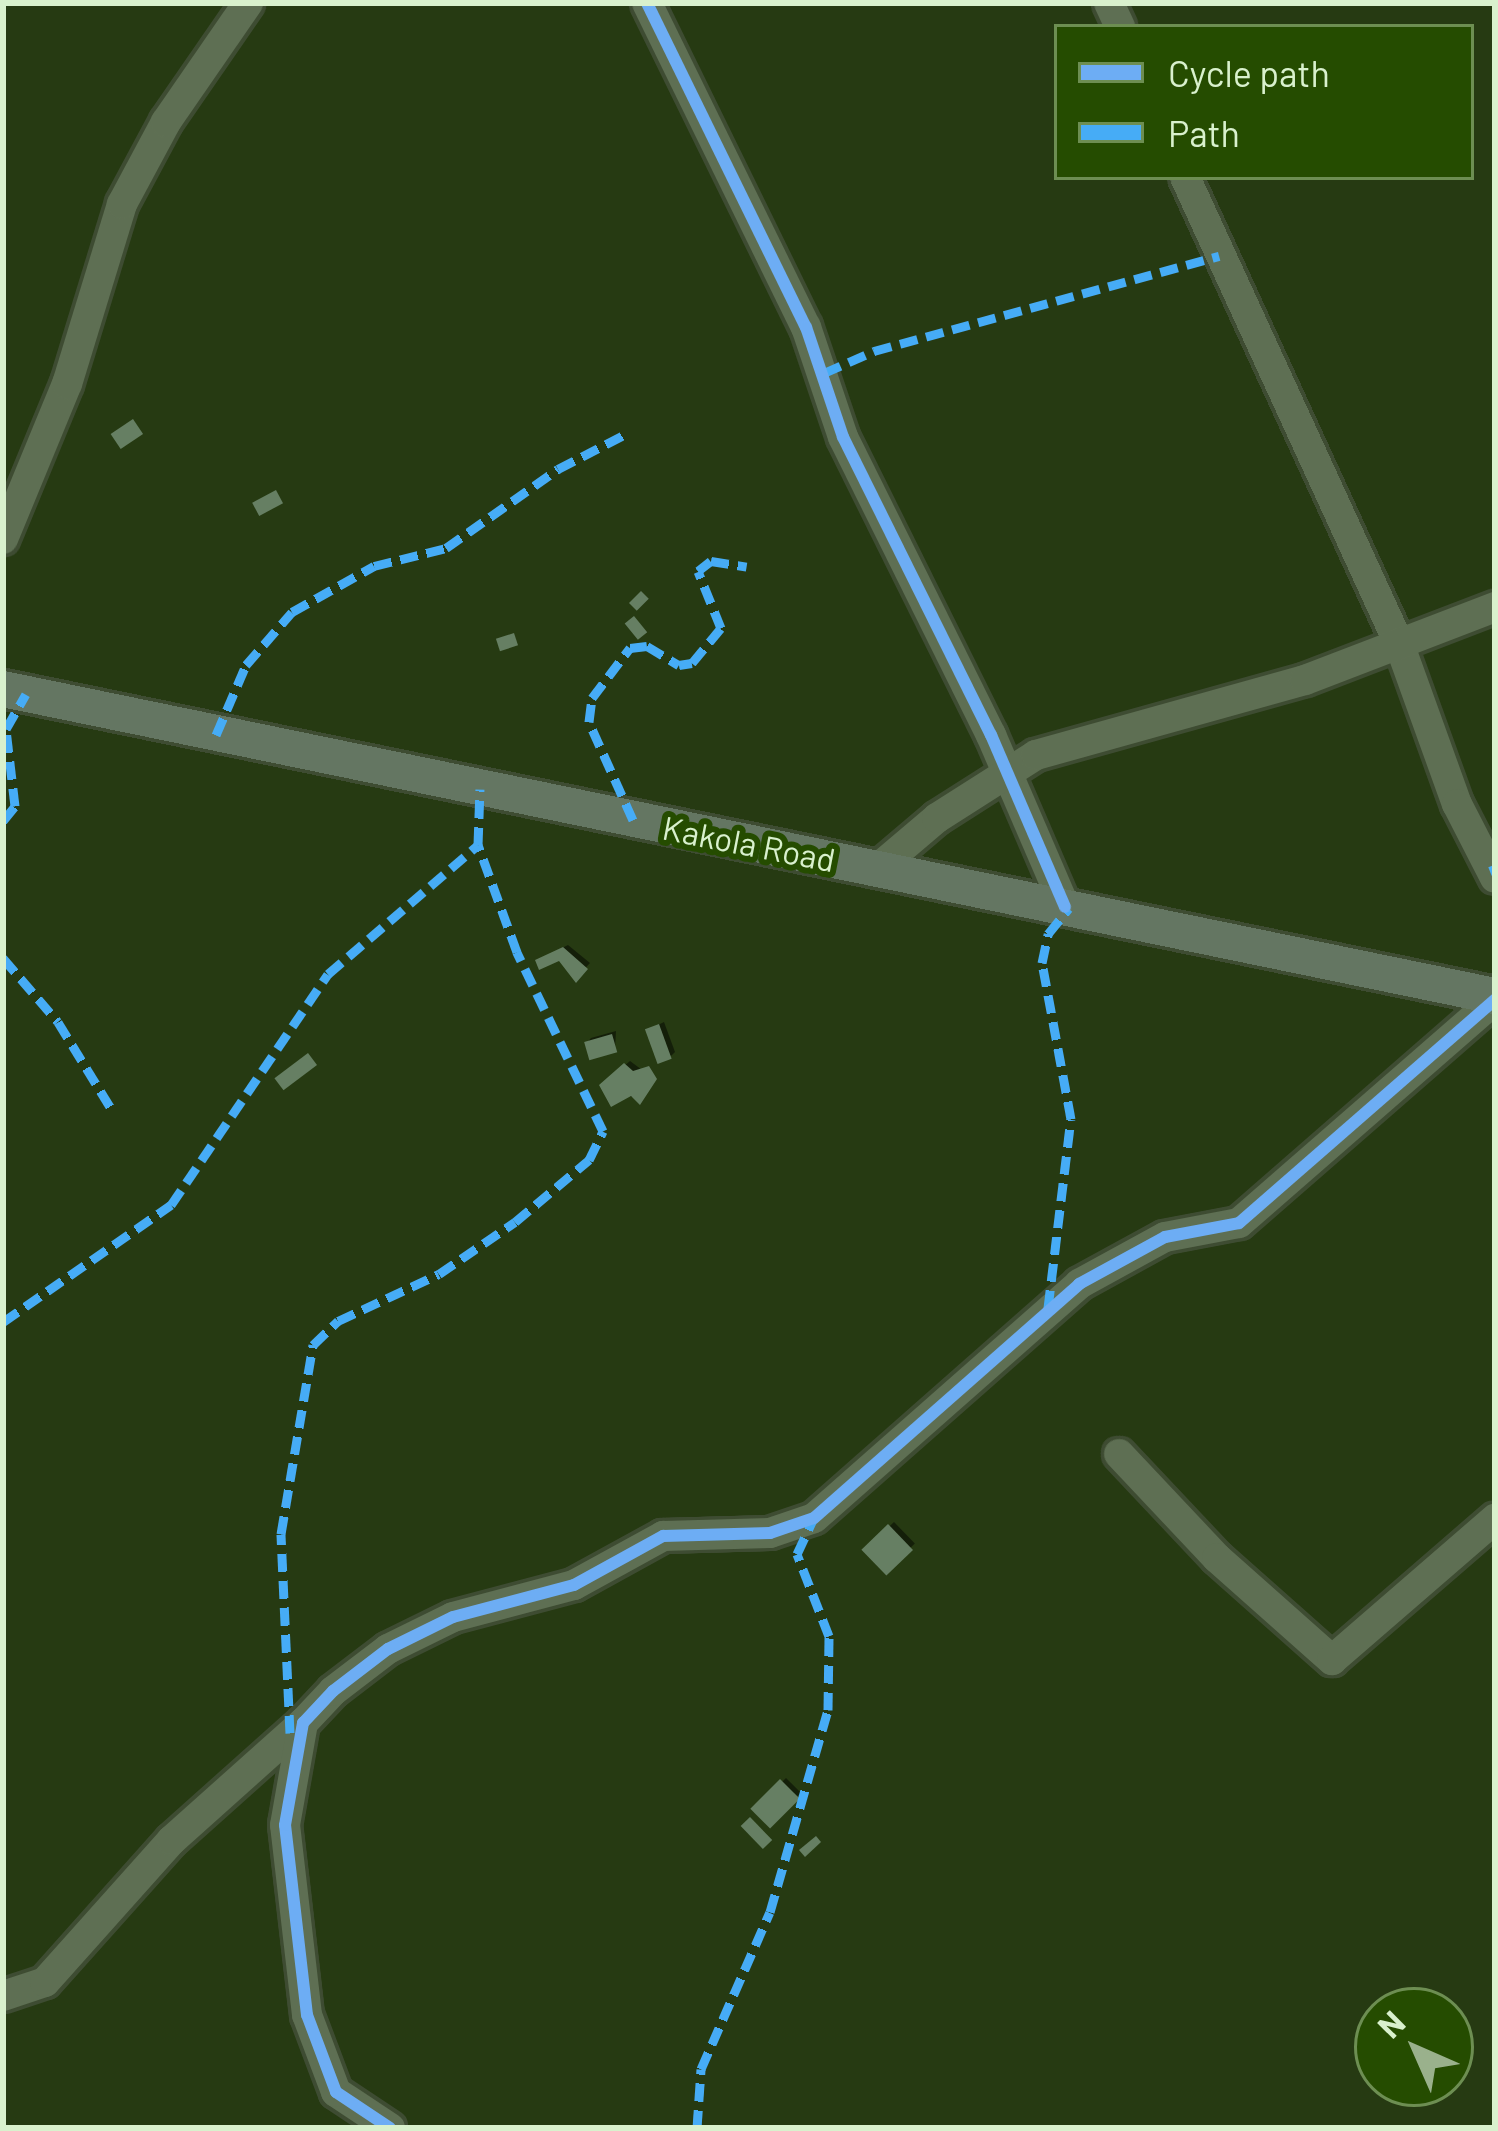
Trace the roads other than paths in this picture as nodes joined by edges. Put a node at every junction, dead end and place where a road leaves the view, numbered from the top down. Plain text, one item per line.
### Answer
1 (248, 3) edge
2 (647, 3) edge
3 (1186, 180) edge
4 (3, 539) edge
5 (1495, 607) edge
6 (1400, 646) junction
7 (3, 689) edge
8 (1009, 773) junction
9 (877, 869) junction
10 (1495, 878) edge
11 (1065, 907) junction
12 (1495, 998) edge
13 (1119, 1454) dead end
14 (1495, 1519) edge
15 (303, 1723) junction
16 (3, 1996) edge
17 (390, 2128) edge

1 - 4 street
2 - 8 street
3 - 6 street
5 - 6 street
6 - 8 street
6 - 10 street
7 - 9 main road, Kakola Road
8 - 9 street
8 - 11 street
9 - 11 main road, Kakola Road
11 - 12 main road, Kakola Road
12 - 15 street
13 - 14 street
15 - 16 street
15 - 17 street

